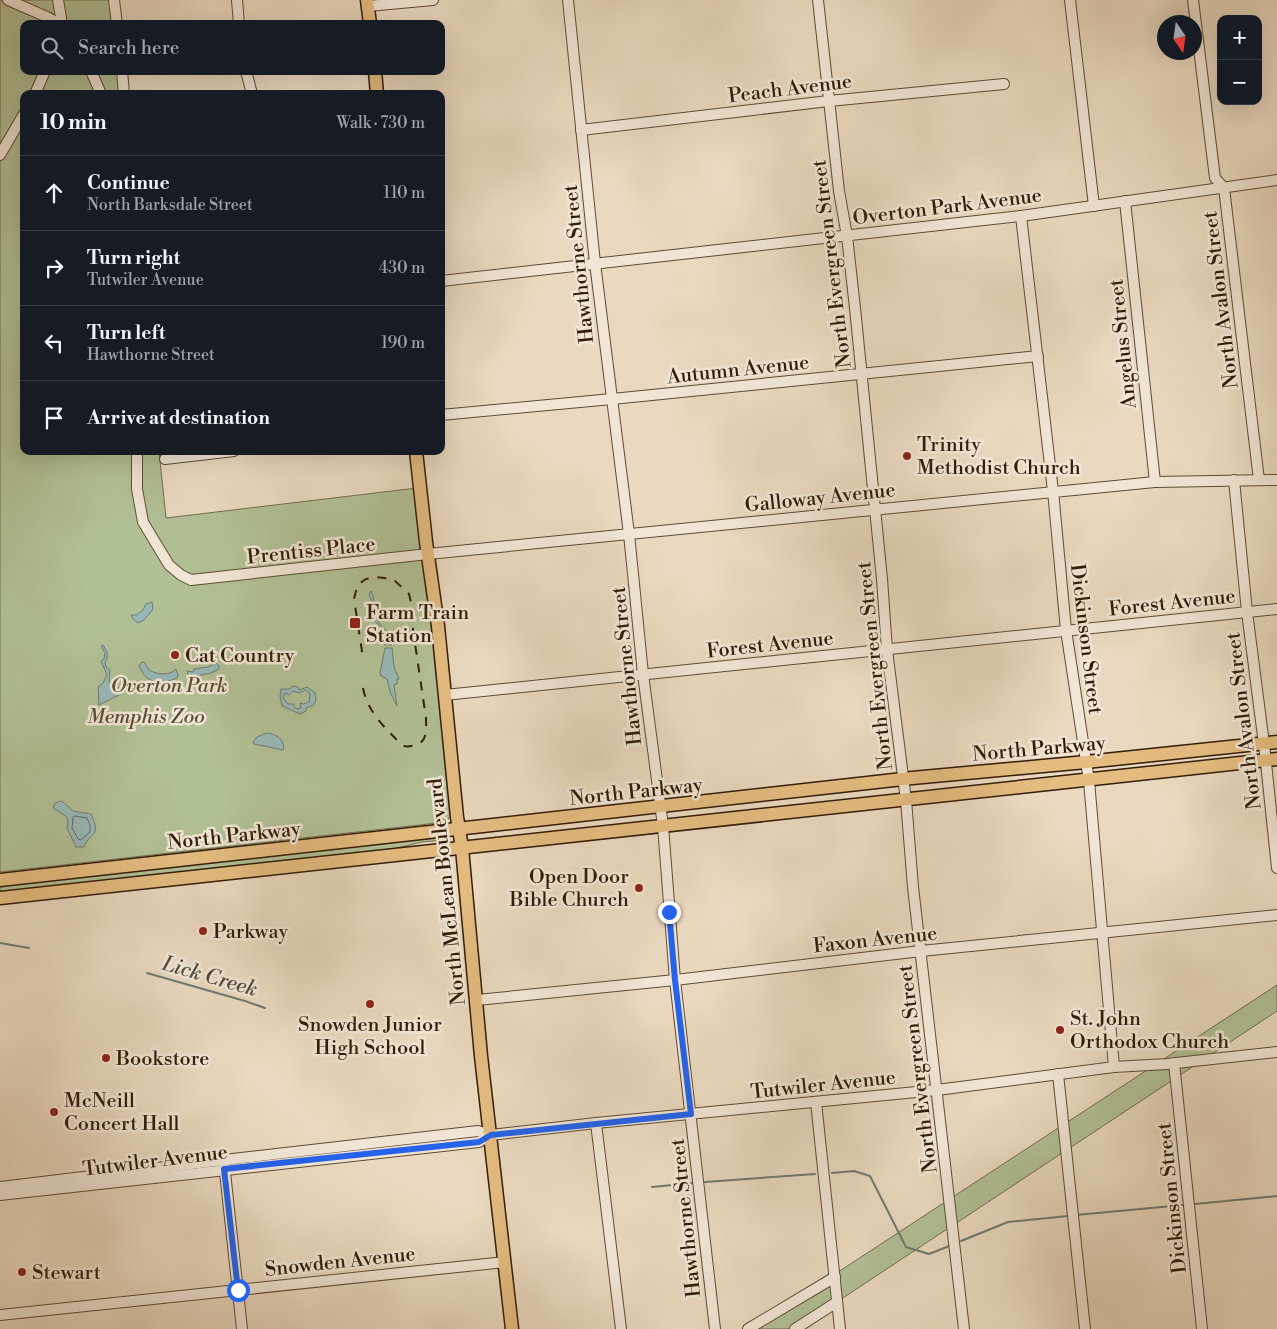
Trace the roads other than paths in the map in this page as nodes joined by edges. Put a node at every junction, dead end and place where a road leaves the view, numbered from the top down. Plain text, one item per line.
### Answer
1 (8, 0) edge
2 (58, 0) edge
3 (114, 0) edge
4 (236, 0) edge
5 (433, 0) edge
6 (568, 0) edge
7 (818, 0) edge
8 (1070, 0) edge
9 (1194, 0) edge
10 (368, 3) edge
11 (54, 20) edge
12 (60, 20) edge
13 (116, 20) edge
14 (238, 20) edge
15 (370, 20) edge
16 (43, 75) edge
17 (93, 75) edge
18 (122, 75) edge
19 (247, 75) edge
20 (375, 75) edge
21 (1004, 84) dead end
22 (37, 90) edge
23 (99, 90) edge
24 (124, 90) edge
25 (251, 90) edge
26 (377, 90) edge
27 (830, 101) junction
28 (20, 121) edge
29 (581, 130) junction
30 (0, 155) edge
31 (1277, 180) edge
32 (1224, 188) junction
33 (1124, 201) junction
34 (1094, 206) junction
35 (1021, 216) junction
36 (847, 236) junction
37 (595, 264) junction
38 (445, 281) edge
39 (1038, 356) junction
40 (861, 373) junction
41 (612, 400) junction
42 (445, 415) edge
43 (137, 455) edge
44 (200, 455) edge
45 (416, 455) edge
46 (165, 459) dead end
47 (1234, 480) junction
48 (1259, 480) junction
49 (1277, 480) edge
50 (1155, 482) junction
51 (1053, 492) junction
52 (875, 509) junction
53 (629, 534) junction
54 (428, 554) junction
55 (1277, 609) edge
56 (1247, 612) junction
57 (1066, 630) junction
58 (887, 650) junction
59 (644, 674) junction
60 (445, 695) junction
61 (1270, 743) edge
62 (1271, 760) edge
63 (1086, 762) junction
64 (903, 780) junction
65 (1089, 781) junction
66 (906, 800) junction
67 (660, 808) junction
68 (663, 826) junction
69 (459, 829) junction
70 (462, 848) junction
71 (1277, 868) edge
72 (0, 880) edge
73 (0, 898) edge
74 (1277, 915) edge
75 (1102, 934) junction
76 (921, 951) junction
77 (675, 980) junction
78 (477, 1000) junction
79 (1277, 1052) edge
80 (1174, 1063) junction
81 (1114, 1067) junction
82 (1058, 1074) junction
83 (937, 1090) junction
84 (816, 1102) junction
85 (691, 1114) junction
86 (596, 1123) junction
87 (491, 1135) junction
88 (224, 1164) junction
89 (96, 1180) junction
90 (0, 1187) edge
91 (0, 1195) edge
92 (505, 1262) junction
93 (835, 1277) junction
94 (238, 1290) junction
95 (838, 1302) junction
96 (0, 1315) edge
97 (242, 1329) edge
98 (512, 1329) edge
99 (621, 1329) edge
100 (715, 1329) edge
101 (748, 1329) edge
102 (795, 1329) edge
103 (840, 1329) edge
104 (964, 1329) edge
105 (1085, 1329) edge
106 (1202, 1329) edge

1 - 11 street
2 - 12 street
3 - 13 street
4 - 14 street
5 - 10 street
6 - 29 street, Hawthorne Street
7 - 27 street, North Evergreen Street
8 - 34 street
9 - 32 street, North Avalon Street
10 - 15 main road
16 - 22 street
17 - 23 street
18 - 24 street
19 - 25 street
20 - 26 main road
21 - 27 street, Peach Avenue
27 - 29 street, Peach Avenue
27 - 36 street, North Evergreen Street
28 - 30 street
29 - 37 street, Hawthorne Street
31 - 32 street, Overton Park Avenue
32 - 33 street, Overton Park Avenue
32 - 48 street, North Avalon Street
33 - 34 street, Overton Park Avenue
33 - 50 street, Angelus Street
34 - 35 street, Overton Park Avenue
35 - 36 street, Overton Park Avenue
35 - 39 street, Dickinson Street
36 - 37 street, Overton Park Avenue
36 - 40 street, North Evergreen Street
37 - 38 street, Overton Park Avenue
37 - 41 street, Hawthorne Street
39 - 40 street, Autumn Avenue
39 - 51 street, Dickinson Street
40 - 41 street, Autumn Avenue
40 - 52 street, North Evergreen Street
41 - 42 street, Autumn Avenue
41 - 53 street, Hawthorne Street
43 - 54 street, Prentiss Place
44 - 46 street
45 - 54 main road, North McLean Boulevard
47 - 48 street, Galloway Avenue
47 - 50 street, Galloway Avenue
47 - 56 street, North Avalon Street
48 - 49 street, Galloway Avenue
50 - 51 street, Galloway Avenue
51 - 52 street, Galloway Avenue
51 - 57 street, Dickinson Street
52 - 53 street, Galloway Avenue
52 - 58 street, North Evergreen Street
53 - 54 street, Galloway Avenue
53 - 59 street, Hawthorne Street
54 - 60 main road, North McLean Boulevard
55 - 56 street, Forest Avenue
56 - 57 street, Forest Avenue
56 - 61 street, North Avalon Street
57 - 58 street, Forest Avenue
57 - 63 street, Dickinson Street
58 - 59 street, Forest Avenue
58 - 64 street, North Evergreen Street
59 - 60 street, Forest Avenue
59 - 67 street, Hawthorne Street
60 - 69 main road, North McLean Boulevard
61 - 62 street, North Avalon Street
61 - 63 main road, North Parkway
62 - 65 main road, North Parkway
62 - 71 street, North Avalon Street
63 - 64 main road, North Parkway
63 - 65 street, Dickinson Street
64 - 66 street, North Evergreen Street
64 - 67 main road, North Parkway
65 - 66 main road, North Parkway
65 - 75 street, Dickinson Street
66 - 68 main road, North Parkway
66 - 76 street, North Evergreen Street
67 - 68 street, Hawthorne Street
67 - 69 main road, North Parkway
68 - 70 main road, North Parkway
68 - 77 street, Hawthorne Street
69 - 70 main road, North McLean Boulevard
69 - 72 main road, North Parkway
70 - 73 main road, North Parkway
70 - 78 main road, North McLean Boulevard
74 - 75 street, Faxon Avenue
75 - 76 street, Faxon Avenue
75 - 81 street, Dickinson Street
76 - 77 street, Faxon Avenue
76 - 83 street, North Evergreen Street
77 - 78 street, Faxon Avenue
77 - 85 street, Hawthorne Street
78 - 87 main road, North McLean Boulevard
79 - 80 street, Tutwiler Avenue
80 - 81 street, Tutwiler Avenue
80 - 106 street, Dickinson Street
81 - 82 street, Tutwiler Avenue
82 - 83 street, Tutwiler Avenue
82 - 105 street
83 - 84 street, Tutwiler Avenue
83 - 104 street, North Evergreen Street
84 - 85 street, Tutwiler Avenue
84 - 93 street
85 - 86 street, Tutwiler Avenue
85 - 100 street, Hawthorne Street
86 - 87 street, Tutwiler Avenue
86 - 99 street
87 - 88 street, Tutwiler Avenue
87 - 92 main road, North McLean Boulevard
88 - 89 street, Tutwiler Avenue
88 - 94 street
89 - 90 street, Tutwiler Avenue
89 - 91 street, Tutwiler Avenue
92 - 94 street, Snowden Avenue
92 - 98 main road, North McLean Boulevard
93 - 95 street
93 - 101 street
94 - 96 street, Snowden Avenue
94 - 97 street
95 - 102 street
95 - 103 street

